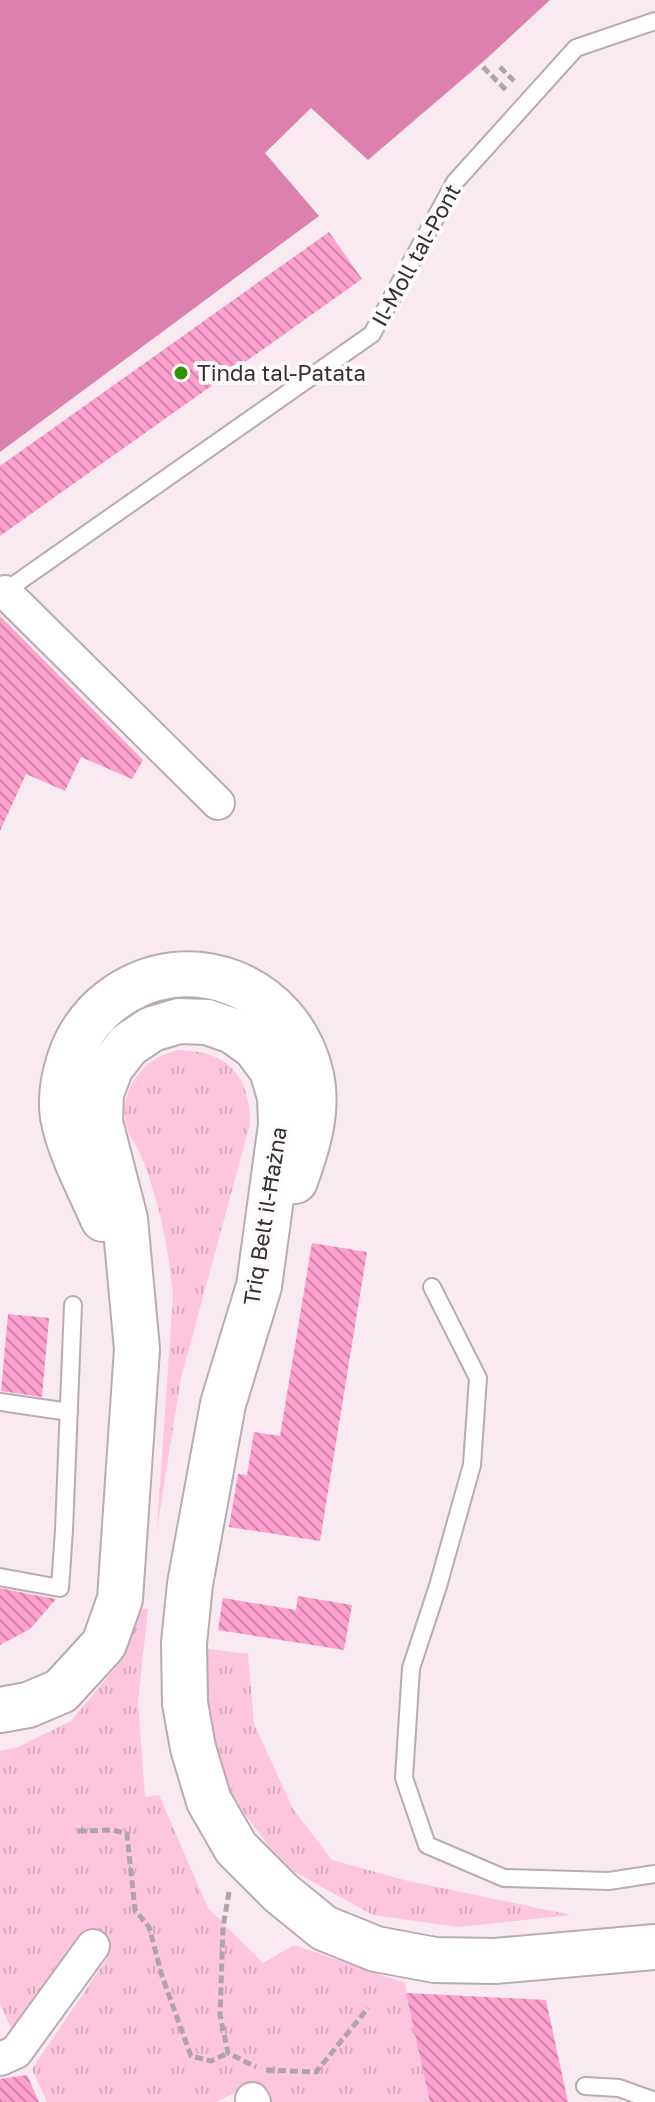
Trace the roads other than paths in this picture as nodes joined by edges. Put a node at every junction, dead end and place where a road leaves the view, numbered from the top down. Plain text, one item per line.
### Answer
1 (655, 21) edge
2 (2, 593) edge
3 (218, 803) dead end
4 (432, 1287) dead end
5 (73, 1305) dead end
6 (0, 1402) edge
7 (69, 1412) junction
8 (0, 1577) edge
9 (0, 1710) edge
10 (655, 1874) edge
11 (93, 1946) dead end
12 (655, 1947) edge
13 (0, 2059) edge
14 (585, 2086) dead end
15 (655, 2101) edge

1 - 2 lane, Il-Moll tal-Pont
2 - 3 street
4 - 10 lane
5 - 7 lane
6 - 7 lane
7 - 8 lane
9 - 12 main road, Triq Belt il-Ħażna
11 - 13 street
14 - 15 lane

